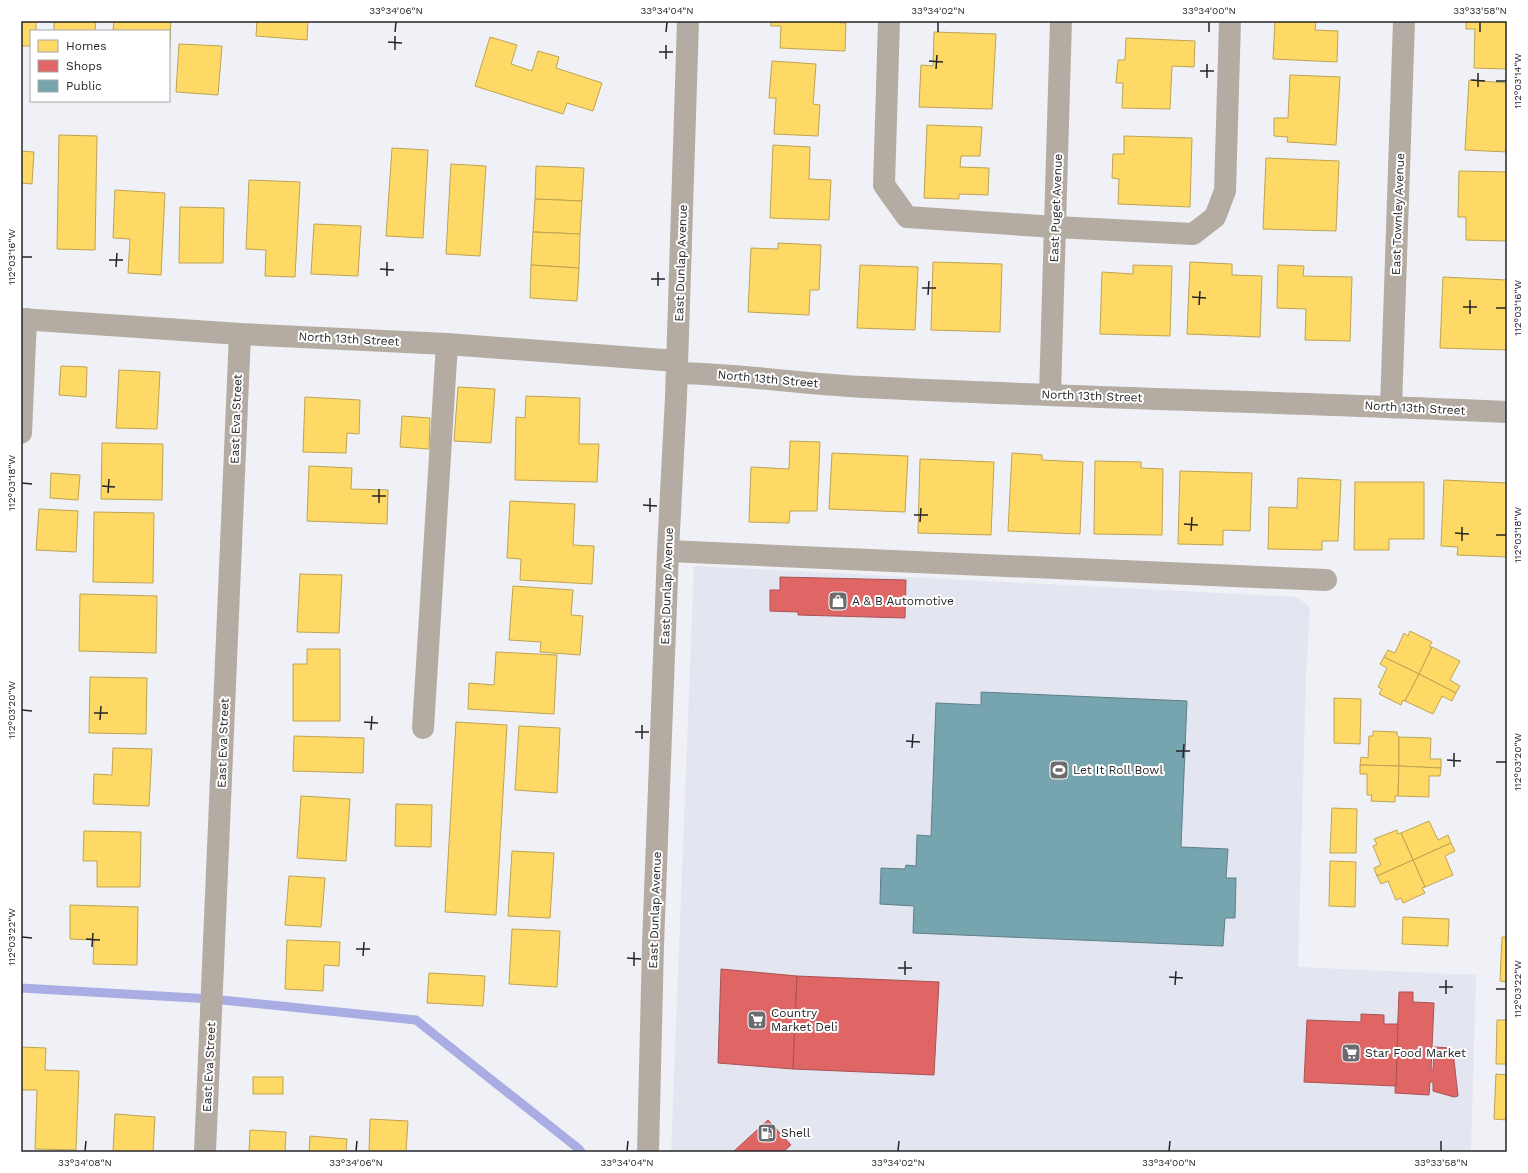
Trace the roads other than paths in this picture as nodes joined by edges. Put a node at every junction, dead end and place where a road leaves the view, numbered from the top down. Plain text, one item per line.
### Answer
1 (688, 21) edge
2 (889, 21) edge
3 (1061, 21) edge
4 (1230, 21) edge
5 (1404, 21) edge
6 (1055, 227) junction
7 (24, 319) edge
8 (240, 334) junction
9 (447, 344) junction
10 (677, 367) junction
11 (1050, 395) junction
12 (1391, 407) junction
13 (1507, 412) edge
14 (21, 433) edge
15 (668, 550) junction
16 (1326, 580) dead end
17 (423, 728) dead end
18 (205, 1152) edge
19 (648, 1152) edge

1 - 10 street, East Dunlap Avenue
2 - 6 street
3 - 6 street, East Puget Avenue
4 - 6 street
5 - 12 street, East Townley Avenue
6 - 11 street, East Puget Avenue
7 - 8 street, North 13th Street
7 - 14 street
8 - 9 street, North 13th Street
8 - 18 street, East Eva Street
9 - 10 street, North 13th Street
9 - 17 street
10 - 11 street, North 13th Street
10 - 15 street, East Dunlap Avenue
11 - 12 street, North 13th Street
12 - 13 street, North 13th Street
15 - 16 street
15 - 19 street, East Dunlap Avenue

